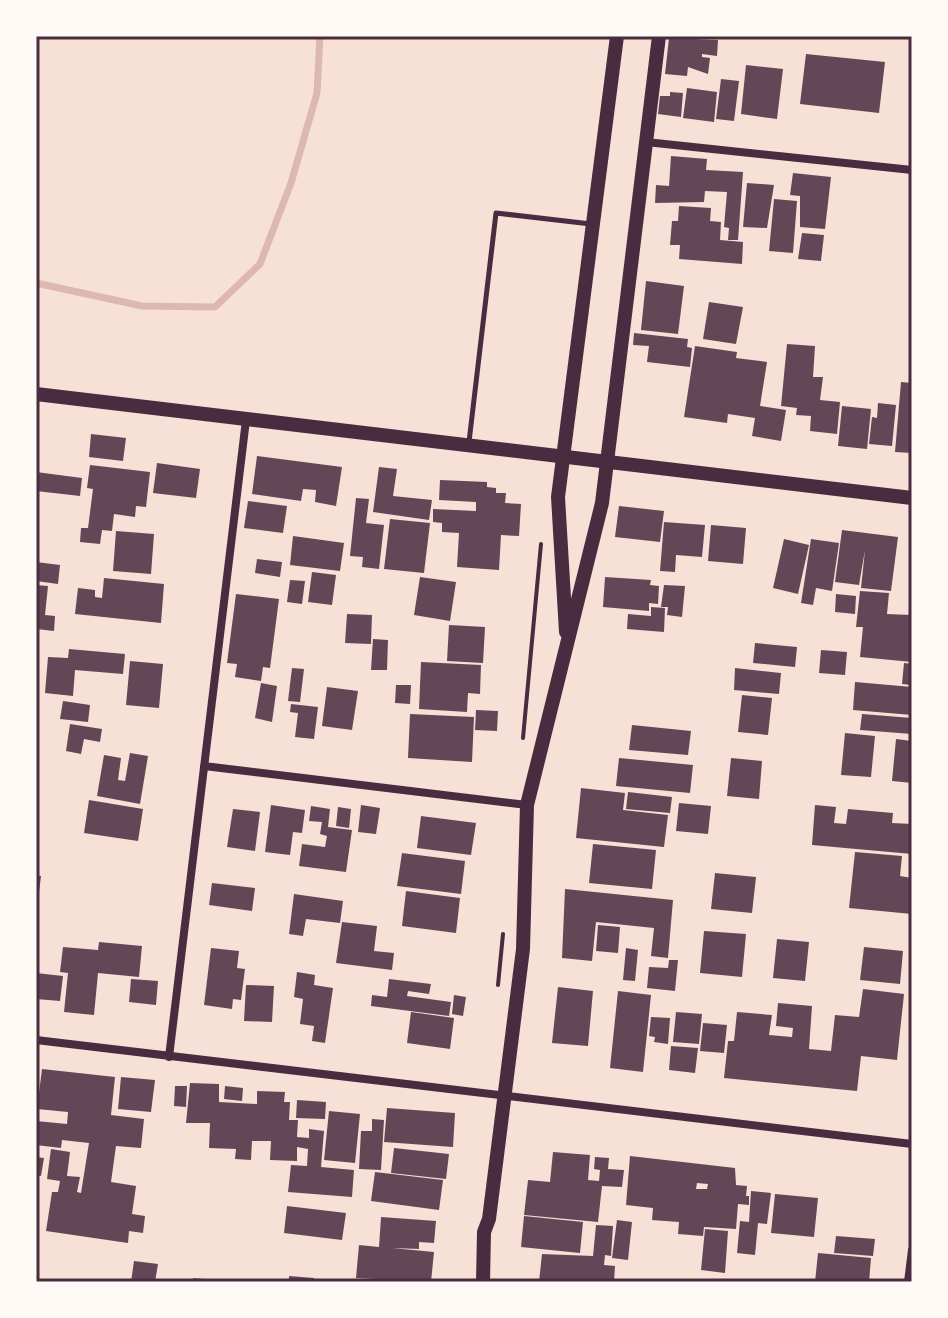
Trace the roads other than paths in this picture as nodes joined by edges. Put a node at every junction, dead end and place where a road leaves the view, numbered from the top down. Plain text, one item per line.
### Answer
1 (617, 36) edge
2 (659, 36) edge
3 (646, 142) junction
4 (912, 170) edge
5 (593, 225) junction
6 (36, 394) edge
7 (246, 420) junction
8 (468, 447) junction
9 (564, 458) junction
10 (608, 460) junction
11 (912, 498) edge
12 (567, 648) junction
13 (204, 766) junction
14 (527, 805) junction
15 (36, 1040) edge
16 (169, 1057) junction
17 (505, 1096) junction
18 (912, 1144) edge
19 (912, 1250) edge
20 (483, 1282) edge
21 (908, 1282) edge

1 - 5 main road
2 - 3 main road
3 - 4 street
3 - 10 main road
5 - 8 lane
5 - 9 main road
6 - 7 main road
7 - 8 main road
7 - 13 street
8 - 9 main road
9 - 10 main road
9 - 12 main road
10 - 11 main road
10 - 12 main road
12 - 14 main road
13 - 14 street
13 - 16 street
14 - 17 main road
15 - 16 street
16 - 17 street
17 - 18 street
17 - 20 main road
19 - 21 street

